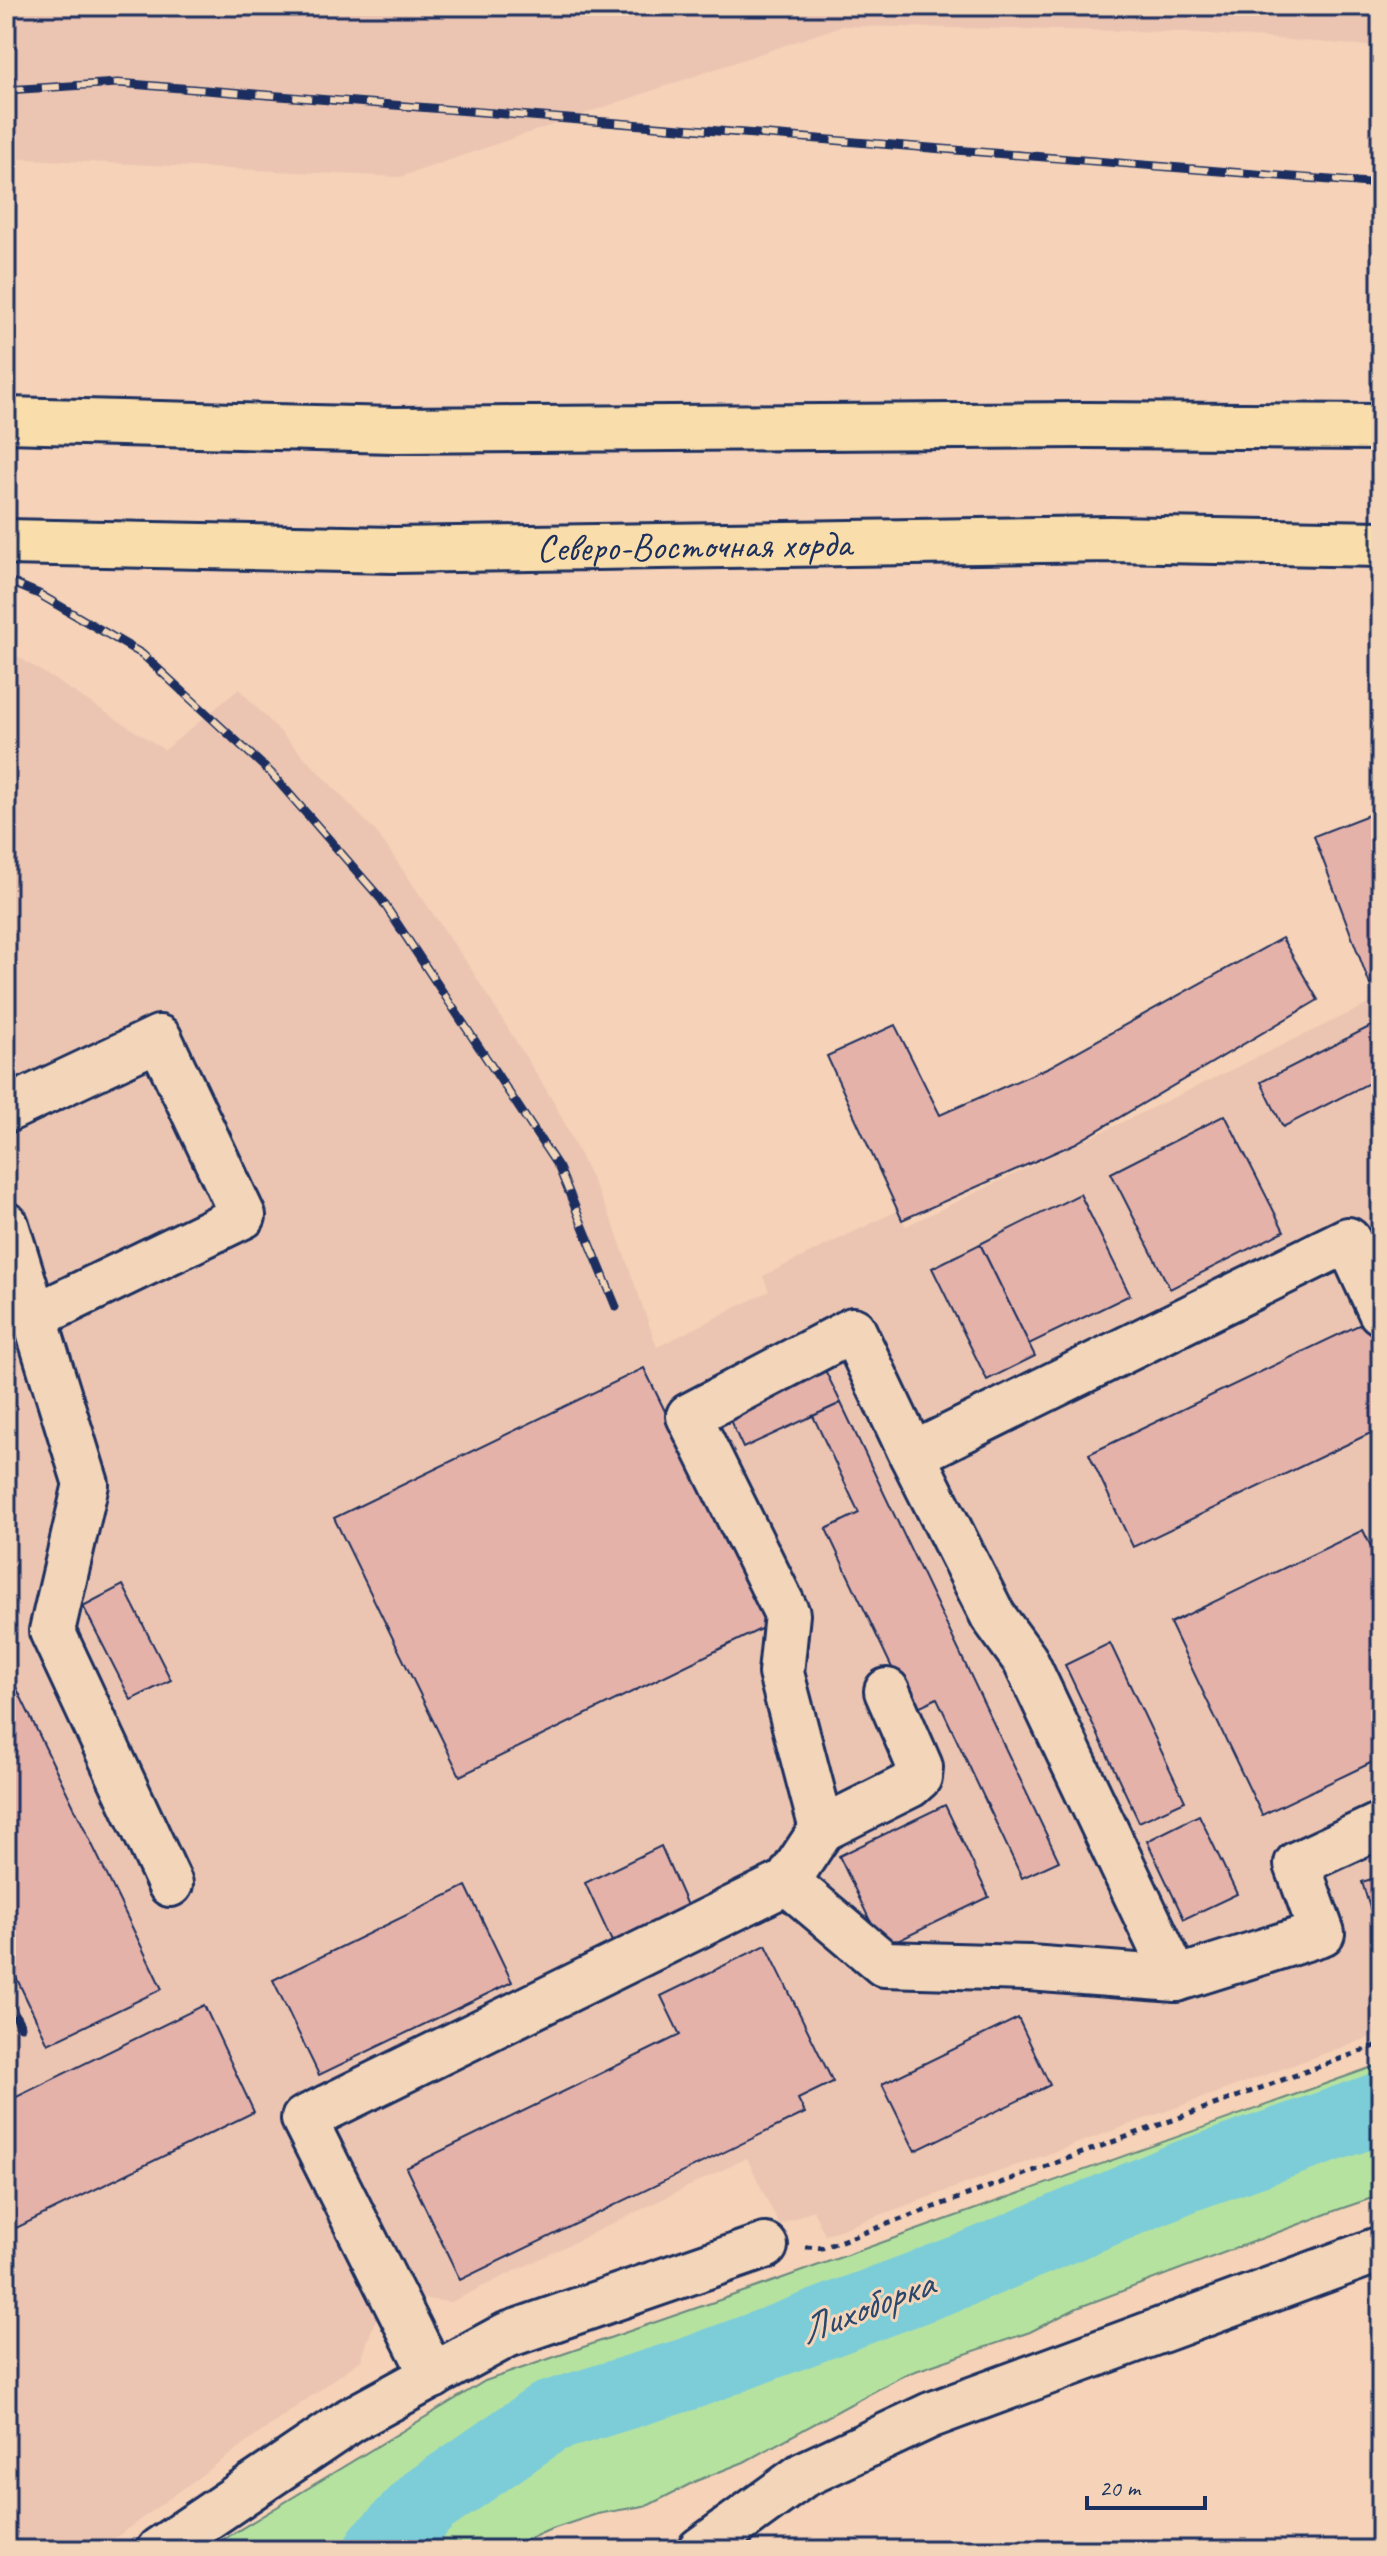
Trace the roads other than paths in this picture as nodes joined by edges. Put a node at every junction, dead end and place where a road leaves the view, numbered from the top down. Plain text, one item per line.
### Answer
1 (6, 420) edge
2 (1381, 427) edge
3 (6, 542) edge
4 (1381, 544) edge
5 (6, 1110) edge
6 (6, 1225) edge
7 (1381, 1312) edge
8 (34, 1317) junction
9 (912, 1455) junction
10 (887, 1691) dead end
11 (1381, 1825) edge
12 (822, 1829) junction
13 (787, 1882) junction
14 (170, 1884) dead end
15 (1176, 1979) junction
16 (765, 2246) road end
17 (1381, 2249) edge
18 (433, 2376) junction
19 (159, 2550) edge
20 (700, 2550) edge

1 - 2 main road
3 - 4 main road, Северо-Восточная хорда
5 - 8 lane
6 - 8 lane
7 - 9 lane
8 - 14 lane
9 - 12 lane
9 - 15 lane
10 - 12 lane
11 - 15 lane
12 - 13 lane
13 - 15 lane
13 - 18 lane
16 - 18 lane
17 - 20 lane
18 - 19 lane

